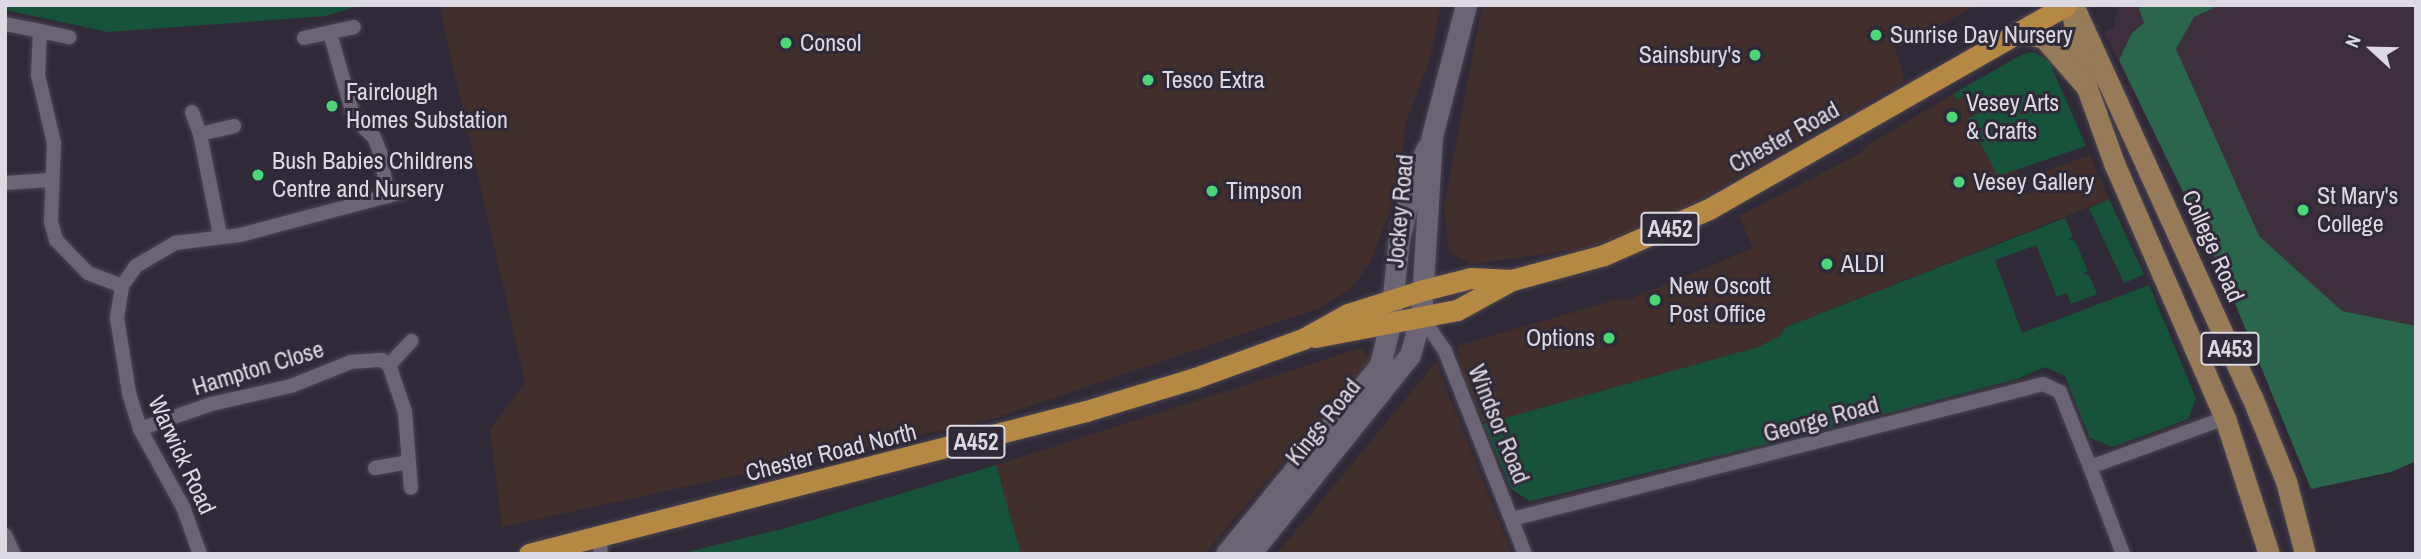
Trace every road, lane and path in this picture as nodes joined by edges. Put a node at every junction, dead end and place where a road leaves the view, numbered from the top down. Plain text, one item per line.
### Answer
1 (1466, 5) edge
2 (2066, 5) edge
3 (2073, 5) edge
4 (5, 24) edge
5 (354, 27) dead end
6 (40, 31) junction
7 (2020, 32) junction
8 (330, 33) junction
9 (69, 37) dead end
10 (304, 38) dead end
11 (2087, 88) junction
12 (192, 112) dead end
13 (234, 126) dead end
14 (200, 134) junction
15 (1432, 136) junction
16 (51, 180) junction
17 (5, 183) edge
18 (407, 191) dead end
19 (388, 196) junction
20 (220, 234) junction
21 (1512, 280) junction
22 (122, 286) junction
23 (1420, 291) junction
24 (1391, 300) junction
25 (1420, 316) junction
26 (1390, 324) junction
27 (1303, 338) junction
28 (411, 341) dead end
29 (389, 365) junction
30 (2225, 418) junction
31 (140, 429) junction
32 (408, 462) junction
33 (2090, 467) junction
34 (375, 468) dead end
35 (411, 488) dead end
36 (1512, 519) junction
37 (5, 535) edge
38 (600, 545) edge
39 (2122, 552) edge
40 (14, 554) edge
41 (200, 554) edge
42 (529, 554) edge
43 (1226, 554) edge
44 (1250, 554) edge
45 (1525, 554) edge
46 (2269, 554) edge
47 (2305, 554) edge

1 - 15 main road, Jockey Road
2 - 7 highway, Chester Road / A452
3 - 11 main road, College Road / A453
3 - 47 main road, College Road / A453
4 - 6 street
5 - 8 street
6 - 9 street
6 - 16 street
7 - 11 main road, College Road
7 - 21 highway, Chester Road / A452
8 - 10 street
8 - 19 street
11 - 30 main road, College Road / A453
12 - 14 street
13 - 14 street
14 - 20 street
15 - 23 main road, Jockey Road
15 - 24 main road, Jockey Road
16 - 17 street
16 - 22 street
18 - 19 street
19 - 20 street
20 - 22 street
21 - 23 highway, Chester Road / A452
21 - 25 highway, Chester Road / A452
22 - 31 street, Warwick Road
23 - 24 highway, A452
23 - 25 main road, Jockey Road
24 - 26 main road, Jockey Road
24 - 27 highway, Chester Road North / A452
25 - 26 highway, A452
25 - 36 street, Windsor Road
25 - 44 main road, Kings Road
26 - 27 highway, Chester Road North / A452
26 - 43 main road, Kings Road
27 - 38 highway, Chester Road North / A452
28 - 29 street
29 - 31 street, Hampton Close
29 - 32 street
30 - 33 street
30 - 46 main road, College Road / A453
31 - 41 street, Warwick Road
32 - 34 street
32 - 35 street
33 - 36 street, George Road
33 - 39 street, George Road
36 - 45 street, Windsor Road
37 - 40 street
38 - 42 highway, Chester Road North / A452

